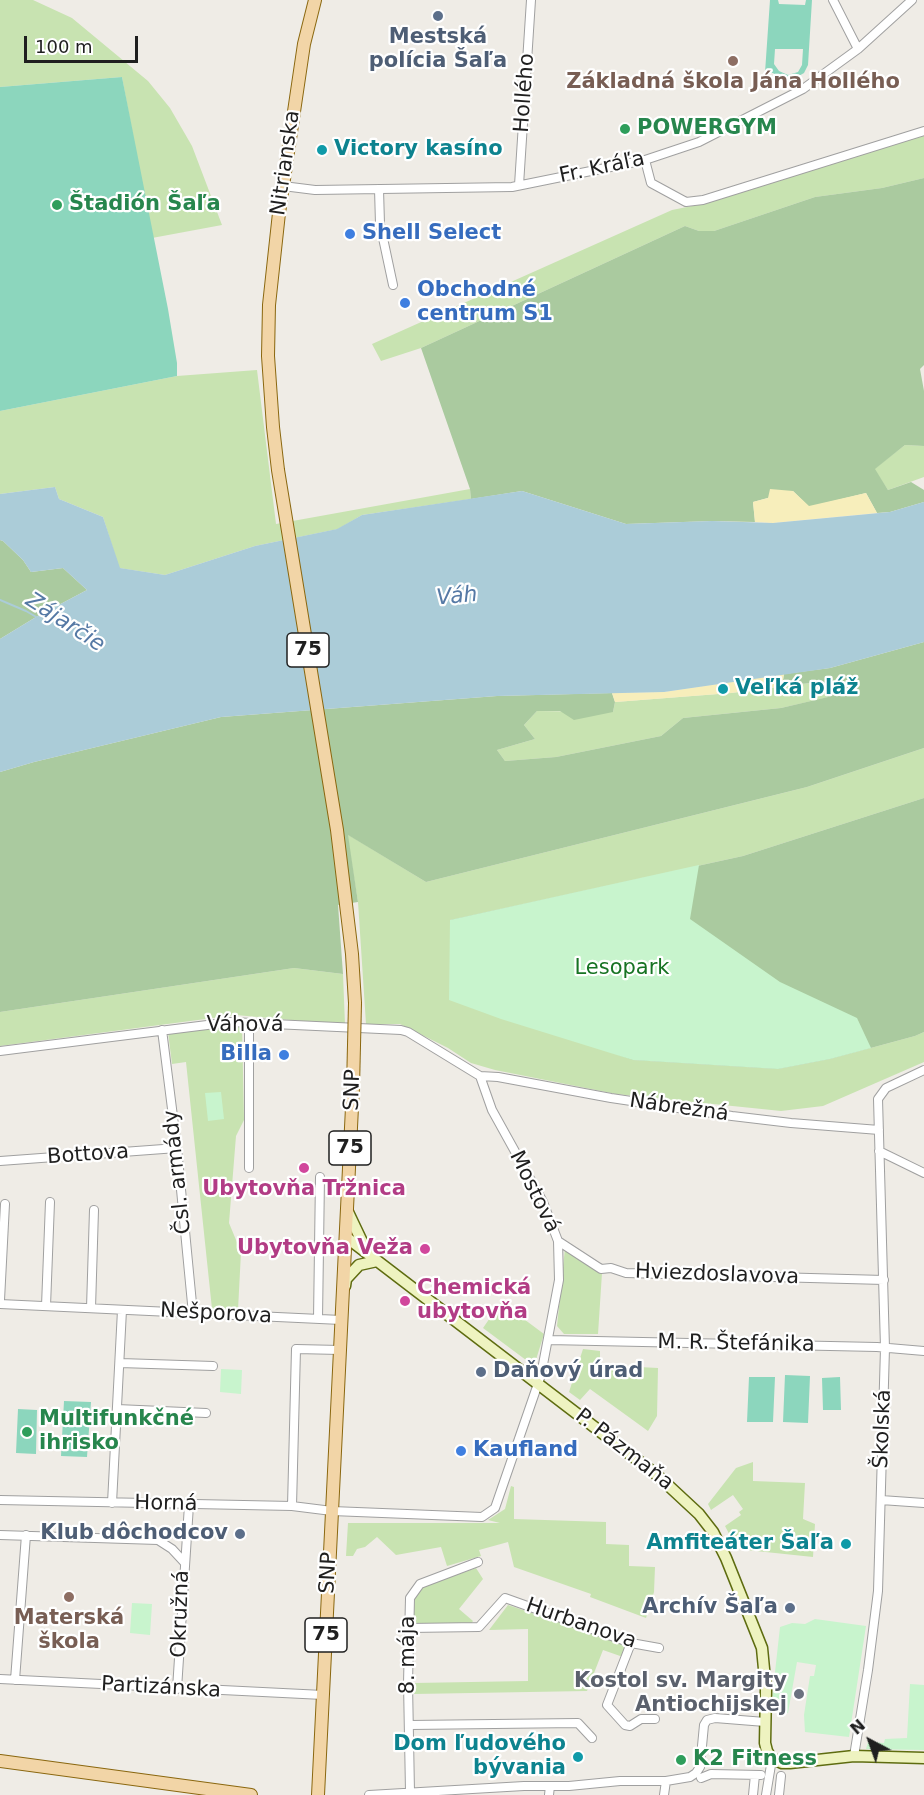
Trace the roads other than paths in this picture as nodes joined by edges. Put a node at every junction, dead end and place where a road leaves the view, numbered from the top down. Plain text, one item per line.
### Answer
1 (306, 0) edge
2 (315, 0) edge
3 (531, 0) edge
4 (833, 0) edge
5 (912, 0) edge
6 (304, 44) junction
7 (858, 49) junction
8 (924, 131) edge
9 (645, 160) junction
10 (519, 185) junction
11 (283, 186) junction
12 (379, 189) junction
13 (393, 285) dead end
14 (337, 830) joint
15 (249, 1023) junction
16 (162, 1030) junction
17 (0, 1051) edge
18 (924, 1070) edge
19 (480, 1076) junction
20 (879, 1130) junction
21 (177, 1148) junction
22 (879, 1151) junction
23 (0, 1161) edge
24 (249, 1168) dead end
25 (924, 1173) edge
26 (320, 1176) dead end
27 (50, 1202) dead end
28 (5, 1204) dead end
29 (94, 1210) dead end
30 (348, 1210) junction
31 (346, 1237) junction
32 (558, 1241) junction
33 (367, 1253) junction
34 (377, 1261) junction
35 (885, 1280) junction
36 (343, 1293) junction
37 (0, 1302) edge
38 (46, 1306) junction
39 (91, 1308) junction
40 (122, 1310) junction
41 (193, 1314) junction
42 (318, 1319) junction
43 (341, 1320) junction
44 (549, 1340) junction
45 (885, 1348) junction
46 (340, 1350) junction
47 (924, 1351) edge
48 (120, 1363) junction
49 (213, 1366) dead end
50 (538, 1384) junction
51 (117, 1409) junction
52 (206, 1413) dead end
53 (333, 1496) junction
54 (0, 1500) edge
55 (881, 1500) junction
56 (112, 1503) junction
57 (924, 1503) edge
58 (189, 1505) junction
59 (292, 1506) junction
60 (332, 1511) junction
61 (346, 1512) junction
62 (0, 1535) edge
63 (26, 1535) junction
64 (478, 1562) dead end
65 (185, 1563) junction
66 (409, 1628) junction
67 (631, 1643) junction
68 (659, 1648) dead end
69 (0, 1679) edge
70 (15, 1680) junction
71 (177, 1689) junction
72 (323, 1695) junction
73 (655, 1719) dead end
74 (765, 1722) junction
75 (410, 1725) junction
76 (592, 1738) dead end
77 (769, 1755) junction
78 (854, 1756) junction
79 (924, 1758) edge
80 (0, 1761) edge
81 (762, 1775) junction
82 (698, 1776) junction
83 (781, 1776) dead end
84 (666, 1781) junction
85 (550, 1786) junction
86 (410, 1792) junction
87 (251, 1795) edge
88 (318, 1795) edge
89 (369, 1795) edge
90 (549, 1795) edge
91 (664, 1795) edge
92 (753, 1795) edge
93 (766, 1795) edge
94 (779, 1795) edge

1 - 6 main road, Nitrianska / 75
2 - 6 main road, Nitrianska / 75
3 - 10 street, Hollého
4 - 7 street
5 - 7 street, Fr. Kráľa
6 - 11 main road, Nitrianska / 75
7 - 9 street, Fr. Kráľa
8 - 9 street
9 - 10 street, Fr. Kráľa
10 - 12 street, Fr. Kráľa
11 - 12 street, Fr. Kráľa
11 - 14 main road, Nitrianska / 75
12 - 13 street
14 - 30 main road, SNP / 75, bridge
15 - 16 street, Váhová
15 - 19 street, Váhová
15 - 24 street
16 - 17 street, Váhová
16 - 21 street, Čsl. armády
18 - 20 street, Školská
19 - 20 street, Nábrežná
19 - 32 street, Mostová
20 - 22 street, Školská
21 - 23 street, Bottova
21 - 41 street, Čsl. armády
22 - 25 street
22 - 35 street, Školská
26 - 42 street
27 - 38 street
28 - 37 street, Nešporova
29 - 39 street
30 - 31 main road, SNP / 75
30 - 33 main road
31 - 33 main road, P. Pázmaňa
31 - 36 main road, SNP / 75
32 - 35 street, Hviezdoslavova
32 - 44 street, Mostová
33 - 34 main road, P. Pázmaňa
34 - 36 main road
34 - 50 main road, P. Pázmaňa
35 - 45 street, Školská
36 - 43 main road, SNP / 75
37 - 38 street, Nešporova
38 - 39 street, Nešporova
39 - 40 street, Nešporova
40 - 41 street, Nešporova
40 - 48 street
41 - 42 street, Nešporova
42 - 43 street, Nešporova
43 - 46 main road, SNP / 75
44 - 45 street, M. R. Štefánika
44 - 50 street, Mostová
45 - 47 street, M. R. Štefánika
45 - 55 street, Školská
46 - 53 main road, SNP / 75
46 - 59 street
48 - 49 street
48 - 51 street
50 - 61 street, Mostová
50 - 74 main road, P. Pázmaňa
51 - 52 street
51 - 56 street
53 - 60 main road, SNP / 75
53 - 61 street
54 - 56 street, Horná
55 - 57 street
55 - 78 street, Školská
56 - 58 street, Horná
58 - 59 street, Horná
58 - 65 street
59 - 60 street, Horná
60 - 61 street, Horná
60 - 72 main road, SNP / 75
62 - 63 street, Okružná
63 - 65 street, Okružná
63 - 70 street
64 - 66 street, 8. mája
65 - 71 street, Okružná
66 - 67 street, Hurbanova
66 - 75 street, 8. mája
67 - 68 street, Hurbanova
67 - 73 street
69 - 70 street, Partizánska
70 - 71 street, Partizánska
71 - 72 street, Partizánska
72 - 88 main road, SNP / 75
74 - 77 main road, P. Pázmaňa
74 - 82 street
75 - 76 street
75 - 86 street, 8. mája
77 - 78 main road
77 - 81 street
78 - 79 main road
80 - 87 main road
81 - 82 street
81 - 92 street
81 - 93 street
82 - 84 street
83 - 94 street
84 - 85 street
84 - 91 street
85 - 86 street
85 - 90 street
86 - 89 street

